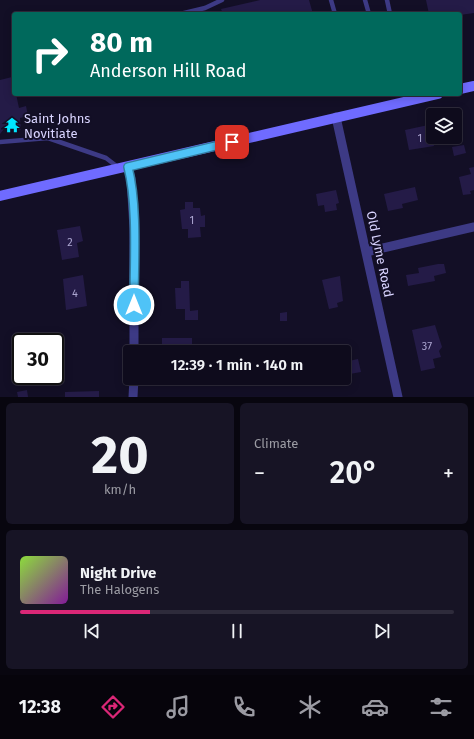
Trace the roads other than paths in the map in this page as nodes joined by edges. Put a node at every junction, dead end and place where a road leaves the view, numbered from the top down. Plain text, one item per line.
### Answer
1 (222, 0) edge
2 (331, 0) edge
3 (365, 0) edge
4 (387, 0) edge
5 (188, 12) edge
6 (334, 12) edge
7 (368, 12) edge
8 (390, 12) edge
9 (474, 86) edge
10 (462, 89) edge
11 (429, 96) edge
12 (336, 117) junction
13 (0, 142) edge
14 (124, 168) junction
15 (0, 196) edge
16 (474, 227) edge
17 (366, 252) junction
18 (134, 345) edge
19 (134, 385) edge
20 (134, 397) edge
21 (398, 397) edge

1 - 5 lane
2 - 6 lane
3 - 7 lane
4 - 8 lane
9 - 10 main road
11 - 12 main road
12 - 14 main road
12 - 17 street, Old Lyme Road
13 - 14 lane
14 - 15 main road
14 - 18 street
16 - 17 street
17 - 21 street, Old Lyme Road
19 - 20 street

